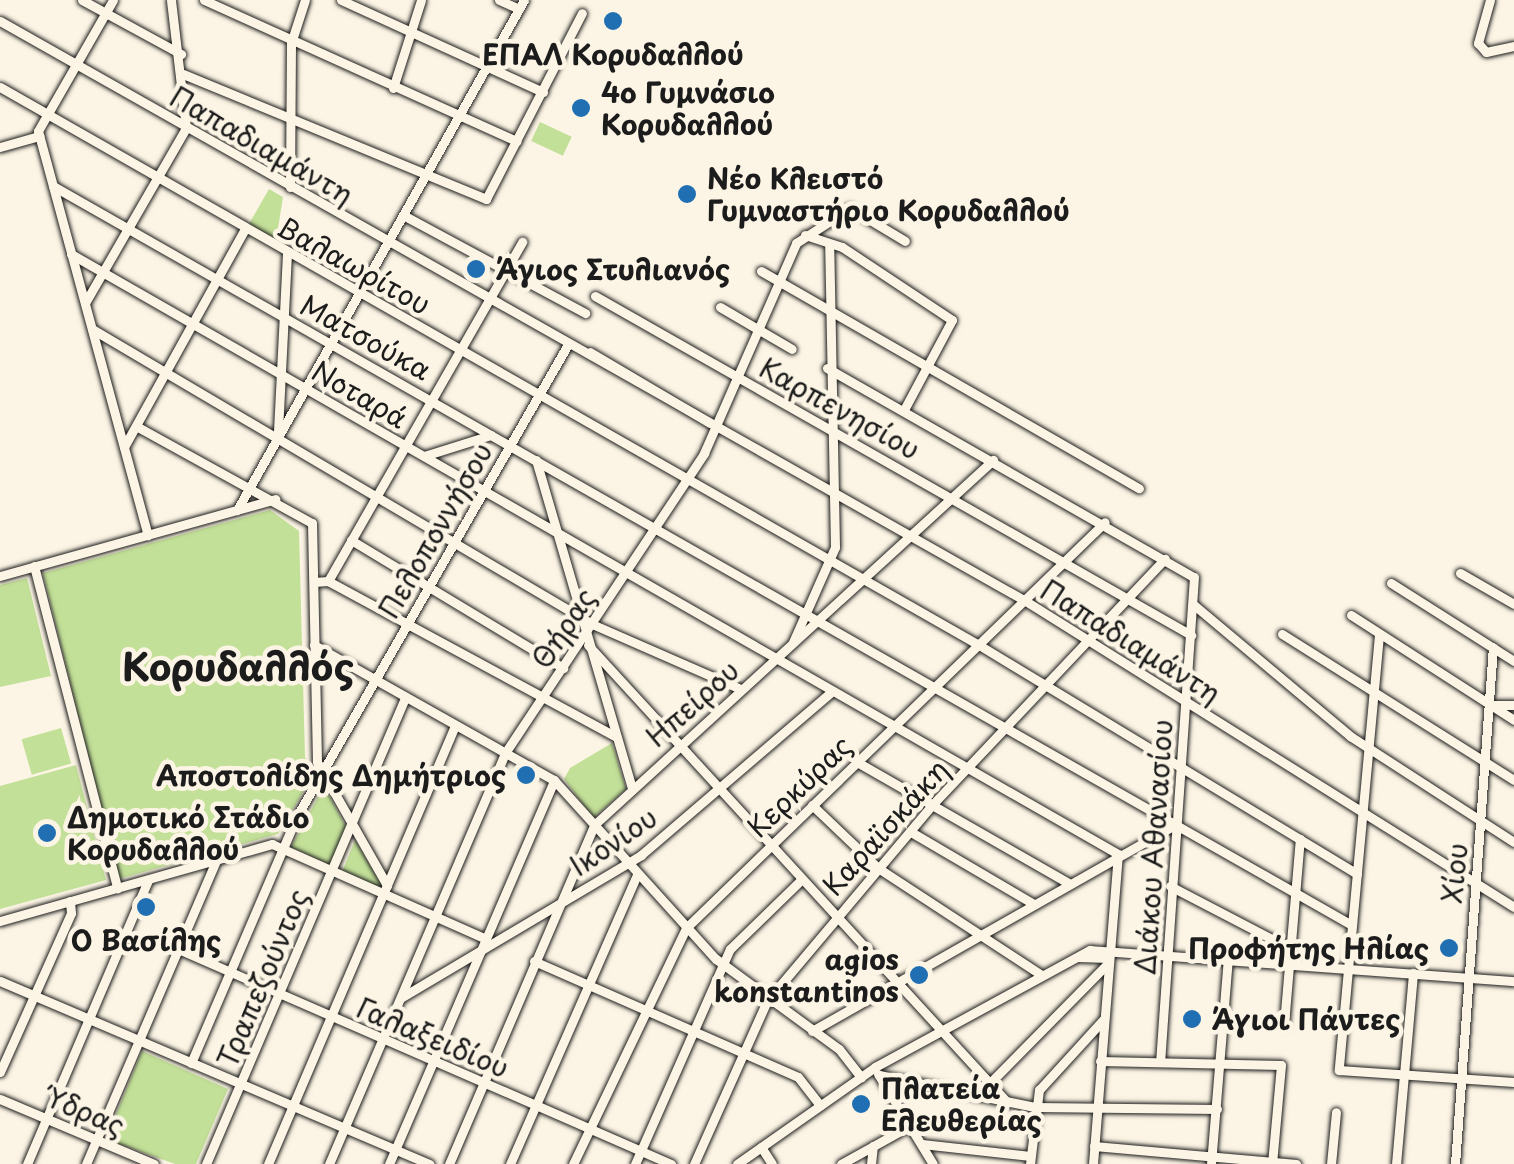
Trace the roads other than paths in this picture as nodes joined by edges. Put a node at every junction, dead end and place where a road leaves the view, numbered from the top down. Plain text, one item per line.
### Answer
1 (82, 0) edge
2 (113, 0) edge
3 (171, 0) edge
4 (204, 0) edge
5 (305, 0) edge
6 (341, 0) edge
7 (422, 0) edge
8 (499, 0) edge
9 (1490, 0) edge
10 (522, 4) edge
11 (582, 13) dead end
12 (105, 14) junction
13 (0, 21) edge
14 (411, 31) junction
15 (290, 43) junction
16 (1514, 46) edge
17 (181, 54) junction
18 (75, 64) junction
19 (488, 65) junction
20 (183, 74) junction
21 (0, 87) edge
22 (393, 88) junction
23 (543, 92) junction
24 (46, 114) junction
25 (290, 116) junction
26 (458, 117) junction
27 (186, 128) junction
28 (39, 136) junction
29 (518, 141) junction
30 (0, 147) edge
31 (427, 172) junction
32 (157, 179) junction
33 (53, 186) junction
34 (290, 187) junction
35 (403, 215) junction
36 (129, 228) junction
37 (245, 229) junction
38 (804, 235) junction
39 (906, 241) dead end
40 (387, 242) junction
41 (522, 242) dead end
42 (829, 244) junction
43 (71, 254) junction
44 (287, 254) junction
45 (103, 271) junction
46 (504, 271) junction
47 (761, 271) dead end
48 (217, 279) junction
49 (780, 283) junction
50 (358, 293) junction
51 (595, 296) dead end
52 (487, 299) junction
53 (84, 303) junction
54 (720, 307) dead end
55 (503, 308) junction
56 (828, 308) junction
57 (585, 313) dead end
58 (284, 318) junction
59 (192, 323) junction
60 (92, 330) junction
61 (759, 330) junction
62 (330, 342) junction
63 (566, 346) junction
64 (459, 348) junction
65 (792, 349) dead end
66 (827, 368) junction
67 (927, 368) junction
68 (166, 371) junction
69 (282, 374) junction
70 (738, 377) junction
71 (305, 388) junction
72 (537, 394) junction
73 (429, 398) junction
74 (904, 410) junction
75 (136, 426) junction
76 (716, 428) junction
77 (828, 429) junction
78 (278, 434) junction
79 (491, 434) junction
80 (403, 444) junction
81 (510, 445) junction
82 (124, 447) junction
83 (424, 456) junction
84 (536, 459) junction
85 (993, 460) junction
86 (688, 479) junction
87 (250, 485) junction
88 (1138, 488) dead end
89 (831, 490) junction
90 (483, 491) junction
91 (378, 494) junction
92 (952, 495) junction
93 (275, 499) junction
94 (237, 510) junction
95 (1105, 522) junction
96 (656, 530) junction
97 (556, 533) junction
98 (148, 535) junction
99 (907, 537) junction
100 (455, 538) junction
101 (352, 540) junction
102 (1165, 559) junction
103 (832, 560) junction
104 (1062, 562) junction
105 (34, 566) junction
106 (1460, 572) dead end
107 (626, 573) junction
108 (0, 576) edge
109 (863, 579) junction
110 (328, 581) junction
111 (314, 582) junction
112 (1391, 583) dead end
113 (428, 584) junction
114 (1024, 600) junction
115 (1125, 602) junction
116 (1514, 604) edge
117 (1194, 605) junction
118 (804, 612) junction
119 (576, 614) junction
120 (1351, 615) dead end
121 (817, 622) junction
122 (592, 624) junction
123 (404, 626) junction
124 (1282, 634) dead end
125 (1379, 634) junction
126 (1192, 635) junction
127 (1089, 640) junction
128 (586, 641) junction
129 (792, 644) junction
130 (314, 645) junction
131 (979, 645) junction
132 (1493, 648) junction
133 (774, 660) junction
134 (1514, 661) edge
135 (564, 668) junction
136 (375, 679) junction
137 (1044, 686) junction
138 (934, 687) junction
139 (742, 689) junction
140 (830, 692) junction
141 (1372, 693) junction
142 (405, 698) junction
143 (540, 701) junction
144 (1186, 702) junction
145 (1492, 705) junction
146 (1514, 705) edge
147 (1514, 720) edge
148 (455, 726) junction
149 (892, 728) junction
150 (1005, 728) junction
151 (616, 736) junction
152 (680, 744) junction
153 (1367, 749) junction
154 (504, 753) junction
155 (858, 762) junction
156 (1181, 764) junction
157 (1488, 764) junction
158 (968, 769) junction
159 (321, 773) junction
160 (554, 780) junction
161 (1514, 780) edge
162 (632, 788) junction
163 (724, 789) junction
164 (812, 805) junction
165 (932, 805) junction
166 (1363, 811) junction
167 (1482, 822) junction
168 (352, 823) junction
169 (1176, 824) junction
170 (594, 826) junction
171 (911, 832) junction
172 (1300, 839) junction
173 (772, 842) junction
174 (1514, 842) edge
175 (282, 848) junction
176 (1118, 854) junction
177 (216, 860) junction
178 (627, 863) junction
179 (878, 868) junction
180 (330, 872) junction
181 (637, 874) junction
182 (1357, 874) junction
183 (802, 879) junction
184 (148, 880) junction
185 (1068, 883) junction
186 (1474, 883) junction
187 (1170, 886) junction
188 (117, 888) junction
189 (385, 890) junction
190 (1294, 892) junction
191 (70, 901) junction
192 (1032, 903) junction
193 (558, 904) junction
194 (1514, 907) edge
195 (836, 915) junction
196 (434, 917) junction
197 (0, 921) edge
198 (1352, 925) junction
199 (686, 928) junction
200 (980, 934) junction
201 (486, 939) junction
202 (1288, 948) junction
203 (178, 949) junction
204 (481, 950) junction
205 (1167, 954) junction
206 (1108, 957) junction
207 (1228, 958) junction
208 (534, 961) junction
209 (1287, 963) junction
210 (723, 965) junction
211 (1348, 967) junction
212 (230, 972) junction
213 (1412, 972) junction
214 (1040, 974) junction
215 (1468, 978) junction
216 (0, 981) edge
217 (1514, 981) edge
218 (898, 982) junction
219 (589, 984) junction
220 (280, 994) junction
221 (34, 996) junction
222 (400, 998) junction
223 (767, 1002) junction
224 (643, 1008) junction
225 (331, 1018) junction
226 (88, 1020) junction
227 (1103, 1020) junction
228 (1284, 1024) dead end
229 (938, 1030) junction
230 (693, 1031) junction
231 (812, 1031) junction
232 (139, 1040) junction
233 (383, 1041) junction
234 (744, 1052) junction
235 (1100, 1060) junction
236 (1160, 1061) junction
237 (1219, 1062) junction
238 (191, 1063) junction
239 (435, 1064) junction
240 (877, 1071) junction
241 (0, 1072) edge
242 (1403, 1074) junction
243 (861, 1077) junction
244 (1461, 1078) junction
245 (984, 1082) junction
246 (1514, 1082) edge
247 (242, 1084) junction
248 (484, 1085) junction
249 (977, 1096) junction
250 (0, 1100) edge
251 (1008, 1103) junction
252 (820, 1105) junction
253 (294, 1106) junction
254 (536, 1106) junction
255 (1035, 1107) junction
256 (1098, 1107) junction
257 (1217, 1109) junction
258 (1336, 1112) dead end
259 (46, 1119) junction
260 (911, 1126) junction
261 (345, 1128) junction
262 (587, 1128) junction
263 (96, 1140) junction
264 (922, 1144) junction
265 (873, 1146) junction
266 (1094, 1146) junction
267 (760, 1147) junction
268 (396, 1150) junction
269 (639, 1150) junction
270 (1150, 1152) junction
271 (1030, 1160) edge
272 (1212, 1160) edge
273 (1272, 1162) edge
274 (148, 1163) edge
275 (26, 1164) edge
276 (86, 1164) edge
277 (206, 1164) edge
278 (268, 1164) edge
279 (329, 1164) edge
280 (390, 1164) edge
281 (430, 1164) edge
282 (448, 1164) edge
283 (510, 1164) edge
284 (572, 1164) edge
285 (635, 1164) edge
286 (671, 1164) edge
287 (694, 1164) edge
288 (736, 1164) edge
289 (772, 1164) edge
290 (841, 1164) edge
291 (871, 1164) edge
292 (933, 1164) edge
293 (1093, 1164) edge
294 (1149, 1164) edge
295 (1296, 1164) edge
296 (1331, 1164) edge
297 (1396, 1164) edge
298 (1455, 1164) edge

1 - 12 street
2 - 12 street
3 - 17 street
4 - 15 street
5 - 15 street
6 - 14 street
7 - 14 street
8 - 10 street
9 - 16 street
10 - 19 street
11 - 23 street
12 - 17 street
12 - 18 street
13 - 18 street, Παπαδιαμάντη
14 - 19 street
14 - 22 street
15 - 22 street
15 - 25 street
17 - 20 street
18 - 24 street
18 - 27 street, Παπαδιαμάντη
19 - 23 street
19 - 26 street
20 - 25 street
20 - 27 street
21 - 24 street, Βαλαωρίτου
22 - 26 street
23 - 29 street
24 - 28 street
24 - 32 street, Βαλαωρίτου
25 - 31 street
25 - 34 street
26 - 29 street
26 - 31 street
27 - 32 street
27 - 34 street, Παπαδιαμάντη
28 - 30 street
28 - 33 street
29 - 31 street
31 - 35 street
32 - 36 street
32 - 37 street, Βαλαωρίτου
33 - 36 street, Ματσούκα
33 - 43 street
34 - 40 street, Παπαδιαμάντη
35 - 40 street
35 - 46 street
36 - 45 street
36 - 48 street, Ματσούκα
37 - 44 street, Βαλαωρίτου
37 - 48 street
38 - 39 street
38 - 42 street
38 - 49 street, Θήρας
40 - 50 street
40 - 52 street, Παπαδιαμάντη
41 - 46 street
42 - 56 street, Ηπείρου
42 - 67 street
43 - 45 street, Νοταρά
43 - 53 street
44 - 50 street, Βαλαωρίτου
44 - 58 street
45 - 53 street
45 - 59 street, Νοταρά
46 - 52 street
46 - 57 street
47 - 49 street
48 - 58 street, Ματσούκα
48 - 59 street
49 - 56 street
49 - 61 street, Θήρας
50 - 62 street
50 - 64 street, Βαλαωρίτου
51 - 70 street, Καρπενησίου
52 - 55 street, Παπαδιαμάντη
52 - 64 street
53 - 60 street
54 - 61 street
55 - 63 street, Παπαδιαμάντη
55 - 76 street, Παπαδιαμάντη
56 - 66 street, Ηπείρου
56 - 67 street
58 - 62 street, Ματσούκα
58 - 69 street
59 - 68 street
59 - 69 street, Νοταρά
60 - 68 street
60 - 82 street
61 - 65 street
61 - 70 street, Θήρας
62 - 71 street
62 - 73 street, Ματσούκα
63 - 72 street, Πελοποννήσου
63 - 76 street, Παπαδιαμάντη
64 - 72 street, Βαλαωρίτου
64 - 73 street
66 - 74 street
66 - 77 street, Ηπείρου
67 - 74 street
67 - 88 street
68 - 75 street
68 - 78 street
69 - 71 street, Νοταρά
69 - 78 street
70 - 76 street, Θήρας
70 - 77 street, Καρπενησίου
71 - 78 street
71 - 80 street, Νοταρά
72 - 81 street, Πελοποννήσου
72 - 86 street, Βαλαωρίτου
73 - 79 street, Ματσούκα
73 - 80 street
74 - 85 street
75 - 82 street
75 - 87 street
76 - 86 street, Θήρας
76 - 89 street, Παπαδιαμάντη
77 - 89 street, Ηπείρου
77 - 92 street, Καρπενησίου
78 - 87 street
78 - 91 street
79 - 81 street, Ματσούκα
79 - 83 street
80 - 83 street, Νοταρά
80 - 91 street
81 - 84 street, Ματσούκα
81 - 90 street, Πελοποννήσου
82 - 98 street
83 - 90 street, Νοταρά
84 - 96 street, Ματσούκα
84 - 97 street
85 - 92 street
85 - 95 street
86 - 96 street, Θήρας
86 - 103 street, Βαλαωρίτου
87 - 93 street
87 - 94 street
89 - 99 street, Παπαδιαμάντη
89 - 103 street, Ηπείρου
90 - 97 street, Νοταρά
90 - 100 street, Πελοποννήσου
91 - 100 street
91 - 101 street
92 - 99 street
92 - 104 street, Καρπενησίου
93 - 94 street
93 - 111 street
94 - 98 street
95 - 102 street
95 - 104 street, Κερκύρας
96 - 107 street, Θήρας
96 - 118 street, Ματσούκα
97 - 107 street, Νοταρά
97 - 119 street
98 - 105 street
99 - 109 street
99 - 114 street, Παπαδιαμάντη
100 - 113 street, Πελοποννήσου
100 - 119 street
101 - 110 street
101 - 113 street
102 - 115 street, Καραϊσκάκη
102 - 117 street, Διάκου Αθανασίου
103 - 109 street, Βαλαωρίτου
103 - 118 street, Ηπείρου
104 - 114 street, Κερκύρας
104 - 115 street, Καρπενησίου
105 - 108 street
105 - 188 street
106 - 116 street
107 - 122 street, Θήρας
107 - 133 street, Νοταρά
109 - 121 street
109 - 131 street, Βαλαωρίτου
110 - 111 street
110 - 123 street
111 - 130 street
112 - 132 street
113 - 123 street, Πελοποννήσου
113 - 135 street
114 - 127 street, Παπαδιαμάντη
114 - 131 street, Κερκύρας
115 - 126 street, Καρπενησίου
115 - 127 street, Καραϊσκάκη
117 - 126 street, Διάκου Αθανασίου
117 - 153 street
118 - 121 street, Ματσούκα
118 - 129 street, Ηπείρου
119 - 122 street
119 - 128 street
120 - 125 street
121 - 129 street
121 - 138 street, Ματσούκα
122 - 128 street, Θήρας
122 - 139 street
123 - 136 street, Πελοποννήσου
123 - 143 street
124 - 141 street
125 - 141 street
125 - 145 street
126 - 144 street, Διάκου Αθανασίου
127 - 137 street, Καραϊσκάκη
127 - 144 street, Παπαδιαμάντη
128 - 135 street, Θήρας
128 - 151 street
128 - 152 street
129 - 133 street, Ηπείρου
130 - 136 street
130 - 159 street
131 - 137 street
131 - 138 street, Κερκύρας
132 - 134 street
132 - 145 street, Χίου
133 - 139 street, Ηπείρου
133 - 140 street, Νοταρά
135 - 143 street, Θήρας
136 - 142 street
136 - 159 street, Πελοποννήσου
137 - 150 street, Καραϊσκάκη
137 - 156 street
138 - 149 street, Κερκύρας
138 - 150 street, Ματσούκα
139 - 152 street, Ηπείρου
140 - 149 street, Νοταρά
140 - 163 street, Ικονίου
141 - 153 street
141 - 157 street
142 - 148 street
142 - 168 street, Τραπεζούντος
143 - 151 street
143 - 154 street, Θήρας
144 - 156 street, Διάκου Αθανασίου
144 - 166 street, Παπαδιαμάντη
145 - 146 street
145 - 147 street
145 - 157 street, Χίου
148 - 154 street
148 - 189 street
149 - 155 street, Κερκύρας
149 - 158 street, Νοταρά
150 - 158 street, Καραϊσκάκη
150 - 169 street, Ματσούκα
151 - 162 street
152 - 162 street, Ηπείρου
152 - 163 street
153 - 166 street
153 - 167 street
154 - 160 street
154 - 196 street, Θήρας
155 - 164 street, Κερκύρας
155 - 165 street
156 - 169 street, Διάκου Αθανασίου
156 - 172 street
157 - 161 street
157 - 167 street, Χίου
158 - 165 street, Καραϊσκάκη
158 - 176 street, Νοταρά
159 - 168 street
159 - 175 street, Πελοποννήσου
160 - 170 street
160 - 201 street
162 - 170 street, Ηπείρου
163 - 173 street
163 - 178 street, Ικονίου
164 - 173 street, Κερκύρας
164 - 179 street
165 - 171 street, Καραϊσκάκη
165 - 185 street
166 - 182 street
166 - 186 street, Παπαδιαμάντη
167 - 174 street
167 - 186 street, Χίου
168 - 180 street, Τραπεζούντος
168 - 189 street
169 - 176 street
169 - 187 street, Διάκου Αθανασίου
169 - 190 street, Ματσούκα
170 - 178 street
170 - 193 street, Ηπείρου
171 - 179 street, Καραϊσκάκη
171 - 192 street
172 - 182 street
172 - 190 street
173 - 183 street
173 - 199 street, Κερκύρας
175 - 177 street
175 - 180 street
175 - 212 street, Πελοποννήσου
176 - 185 street
176 - 206 street
177 - 184 street
177 - 203 street
178 - 181 street
178 - 193 street, Ικονίου
179 - 195 street, Καραϊσκάκη
179 - 200 street
180 - 189 street
180 - 220 street, Τραπεζούντος
181 - 199 street
181 - 219 street
182 - 198 street
183 - 195 street
183 - 210 street
184 - 188 street
184 - 226 street
185 - 192 street
186 - 194 street, Παπαδιαμάντη
186 - 215 street, Χίου
187 - 202 street
187 - 205 street, Διάκου Αθανασίου
188 - 191 street
189 - 196 street
189 - 225 street
190 - 198 street, Ματσούκα
190 - 202 street
191 - 197 street
191 - 221 street
192 - 200 street
193 - 204 street, Ικονίου
193 - 208 street, Ηπείρου
195 - 218 street
195 - 223 street, Καραϊσκάκη
196 - 201 street
196 - 222 street, Θήρας
198 - 211 street
199 - 210 street
199 - 224 street, Κερκύρας
200 - 214 street
200 - 218 street
201 - 204 street
202 - 209 street
203 - 212 street, Γαλαξειδίου
203 - 232 street
204 - 222 street, Ικονίου
204 - 239 street
205 - 206 street
205 - 207 street
205 - 236 street, Διάκου Αθανασίου
206 - 214 street
206 - 227 street
206 - 245 street
207 - 209 street
207 - 237 street
208 - 219 street
208 - 248 street, Ηπείρου
209 - 211 street
209 - 228 street
210 - 223 street
210 - 230 street
211 - 213 street
211 - 242 street
212 - 220 street, Γαλαξειδίου
212 - 238 street, Πελοποννήσου
213 - 215 street
213 - 242 street
214 - 229 street
215 - 217 street
215 - 244 street, Χίου
216 - 221 street
218 - 229 street
218 - 231 street
219 - 224 street
219 - 254 street
220 - 225 street, Γαλαξειδίου
220 - 247 street, Τραπεζούντος
221 - 226 street
221 - 241 street
222 - 233 street, Θήρας
223 - 231 street
223 - 234 street, Καραϊσκάκη
224 - 230 street
224 - 262 street, Κερκύρας
225 - 233 street, Γαλαξειδίου
225 - 253 street
226 - 232 street
226 - 259 street
227 - 235 street
227 - 255 street
229 - 240 street
229 - 245 street
230 - 234 street
230 - 269 street
231 - 243 street
232 - 238 street
232 - 263 street
233 - 239 street, Γαλαξειδίου
233 - 261 street, Θήρας
234 - 252 street
234 - 287 street, Καραϊσκάκη
235 - 236 street
235 - 256 street
236 - 237 street
237 - 257 street
237 - 273 street
238 - 247 street
239 - 248 street, Γαλαξειδίου
239 - 268 street
240 - 243 street
240 - 249 street
240 - 260 street
242 - 244 street
242 - 297 street
243 - 252 street
244 - 246 street
244 - 298 street, Χίου
245 - 249 street
245 - 251 street
247 - 253 street
247 - 277 street, Τραπεζούντος
248 - 254 street, Γαλαξειδίου
248 - 282 street, Ηπείρου
249 - 251 street
250 - 259 street, Ύδρας
251 - 255 street
252 - 267 street
253 - 261 street
253 - 278 street
254 - 262 street, Γαλαξειδίου
254 - 283 street
255 - 256 street
255 - 271 street
256 - 257 street
256 - 266 street
257 - 272 street
258 - 296 street
259 - 263 street, Ύδρας
259 - 275 street
260 - 264 street
260 - 265 street
261 - 268 street
261 - 279 street, Θήρας
262 - 269 street, Γαλαξειδίου
262 - 284 street, Κερκύρας
263 - 274 street, Ύδρας
263 - 276 street
264 - 271 street
264 - 292 street
265 - 290 street
265 - 291 street
266 - 270 street
266 - 293 street
267 - 288 street
267 - 289 street
268 - 280 street
268 - 281 street
269 - 285 street
269 - 286 street, Γαλαξειδίου
270 - 272 street
270 - 294 street
272 - 273 street
273 - 295 street

